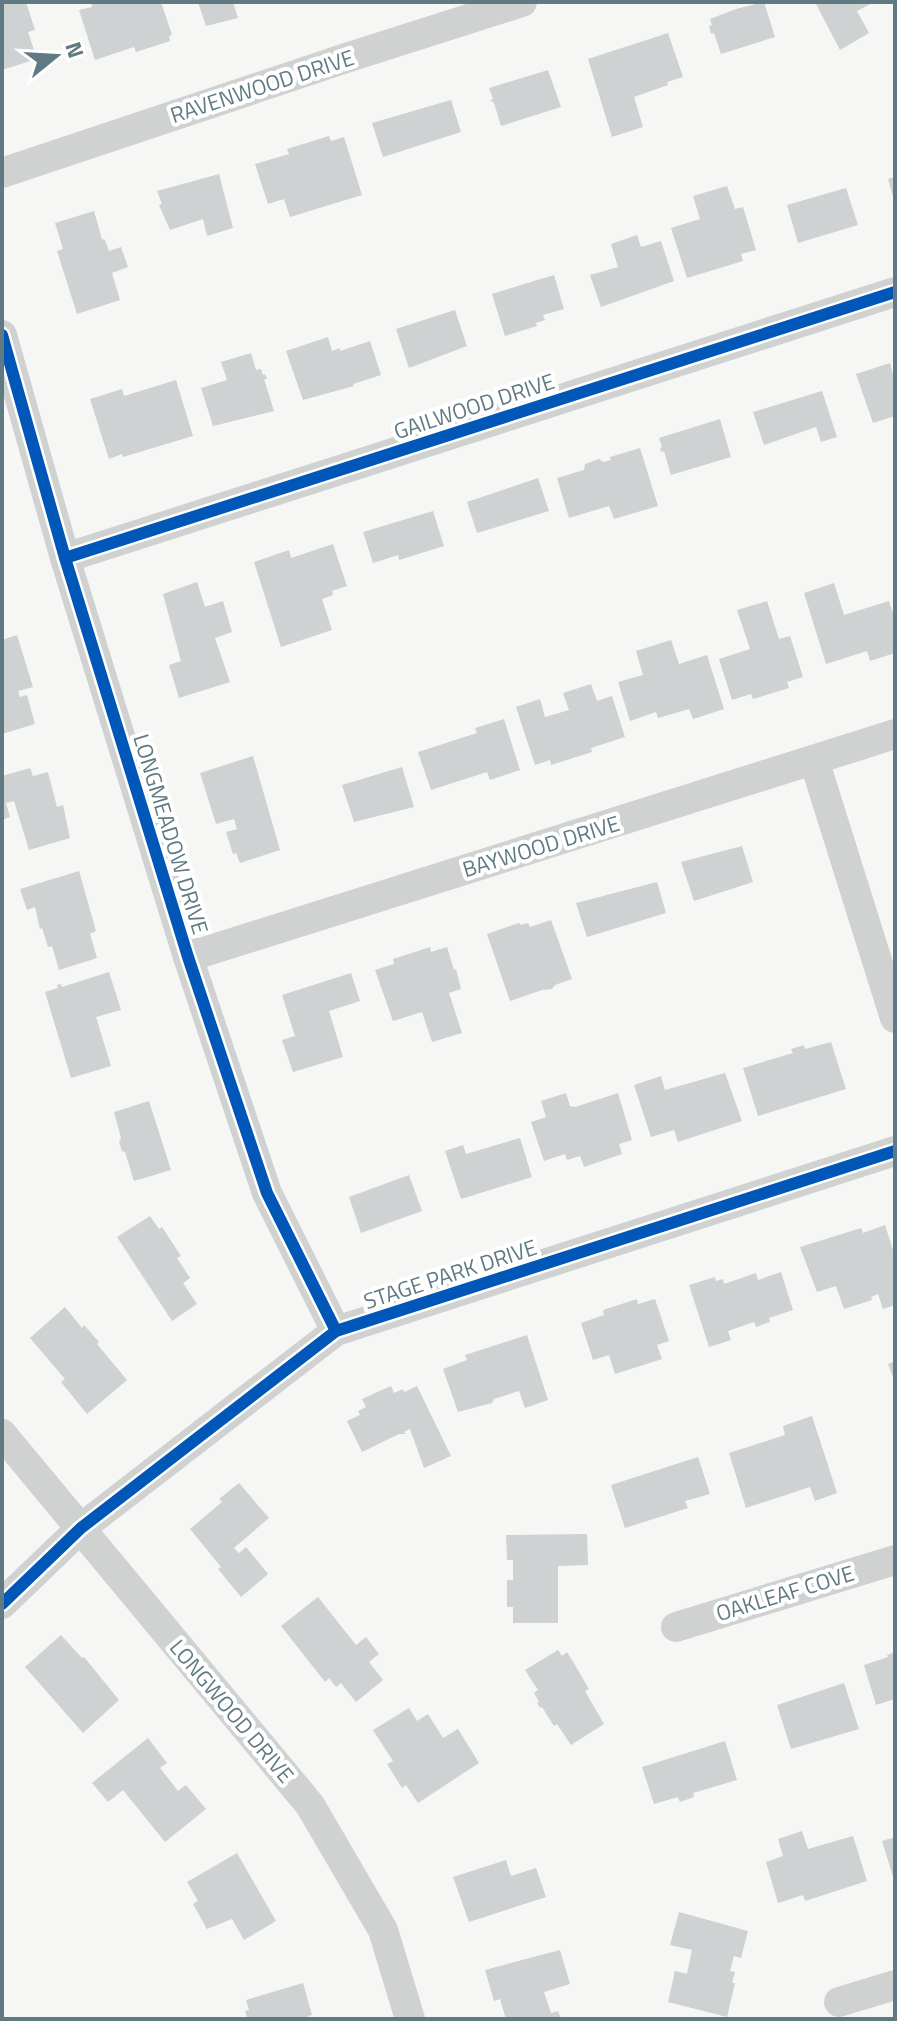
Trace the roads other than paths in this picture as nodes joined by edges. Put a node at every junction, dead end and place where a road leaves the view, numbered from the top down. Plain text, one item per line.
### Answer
1 (522, 2) edge
2 (2, 173) edge
3 (895, 292) edge
4 (2, 335) edge
5 (65, 558) junction
6 (895, 734) edge
7 (814, 760) junction
8 (188, 957) junction
9 (895, 1018) edge
10 (895, 1151) edge
11 (336, 1331) junction
12 (2, 1434) edge
13 (81, 1528) junction
14 (895, 1560) edge
15 (2, 1604) edge
16 (676, 1627) dead end
17 (895, 1985) edge
18 (839, 2002) dead end
19 (410, 2019) edge

1 - 2 street, RAVENWOOD DRIVE
3 - 5 street, GAILWOOD DRIVE
4 - 5 street, LONGMEADOW DRIVE
5 - 8 street, LONGMEADOW DRIVE
6 - 7 street, BAYWOOD DRIVE
7 - 8 street, BAYWOOD DRIVE
7 - 9 street
8 - 11 street, LONGMEADOW DRIVE
10 - 11 street, STAGE PARK DRIVE
11 - 13 street, STAGE PARK DRIVE
12 - 13 street, LONGWOOD DRIVE
13 - 15 street, STAGE PARK DRIVE
13 - 19 street, LONGWOOD DRIVE
14 - 16 street, OAKLEAF COVE
17 - 18 street

